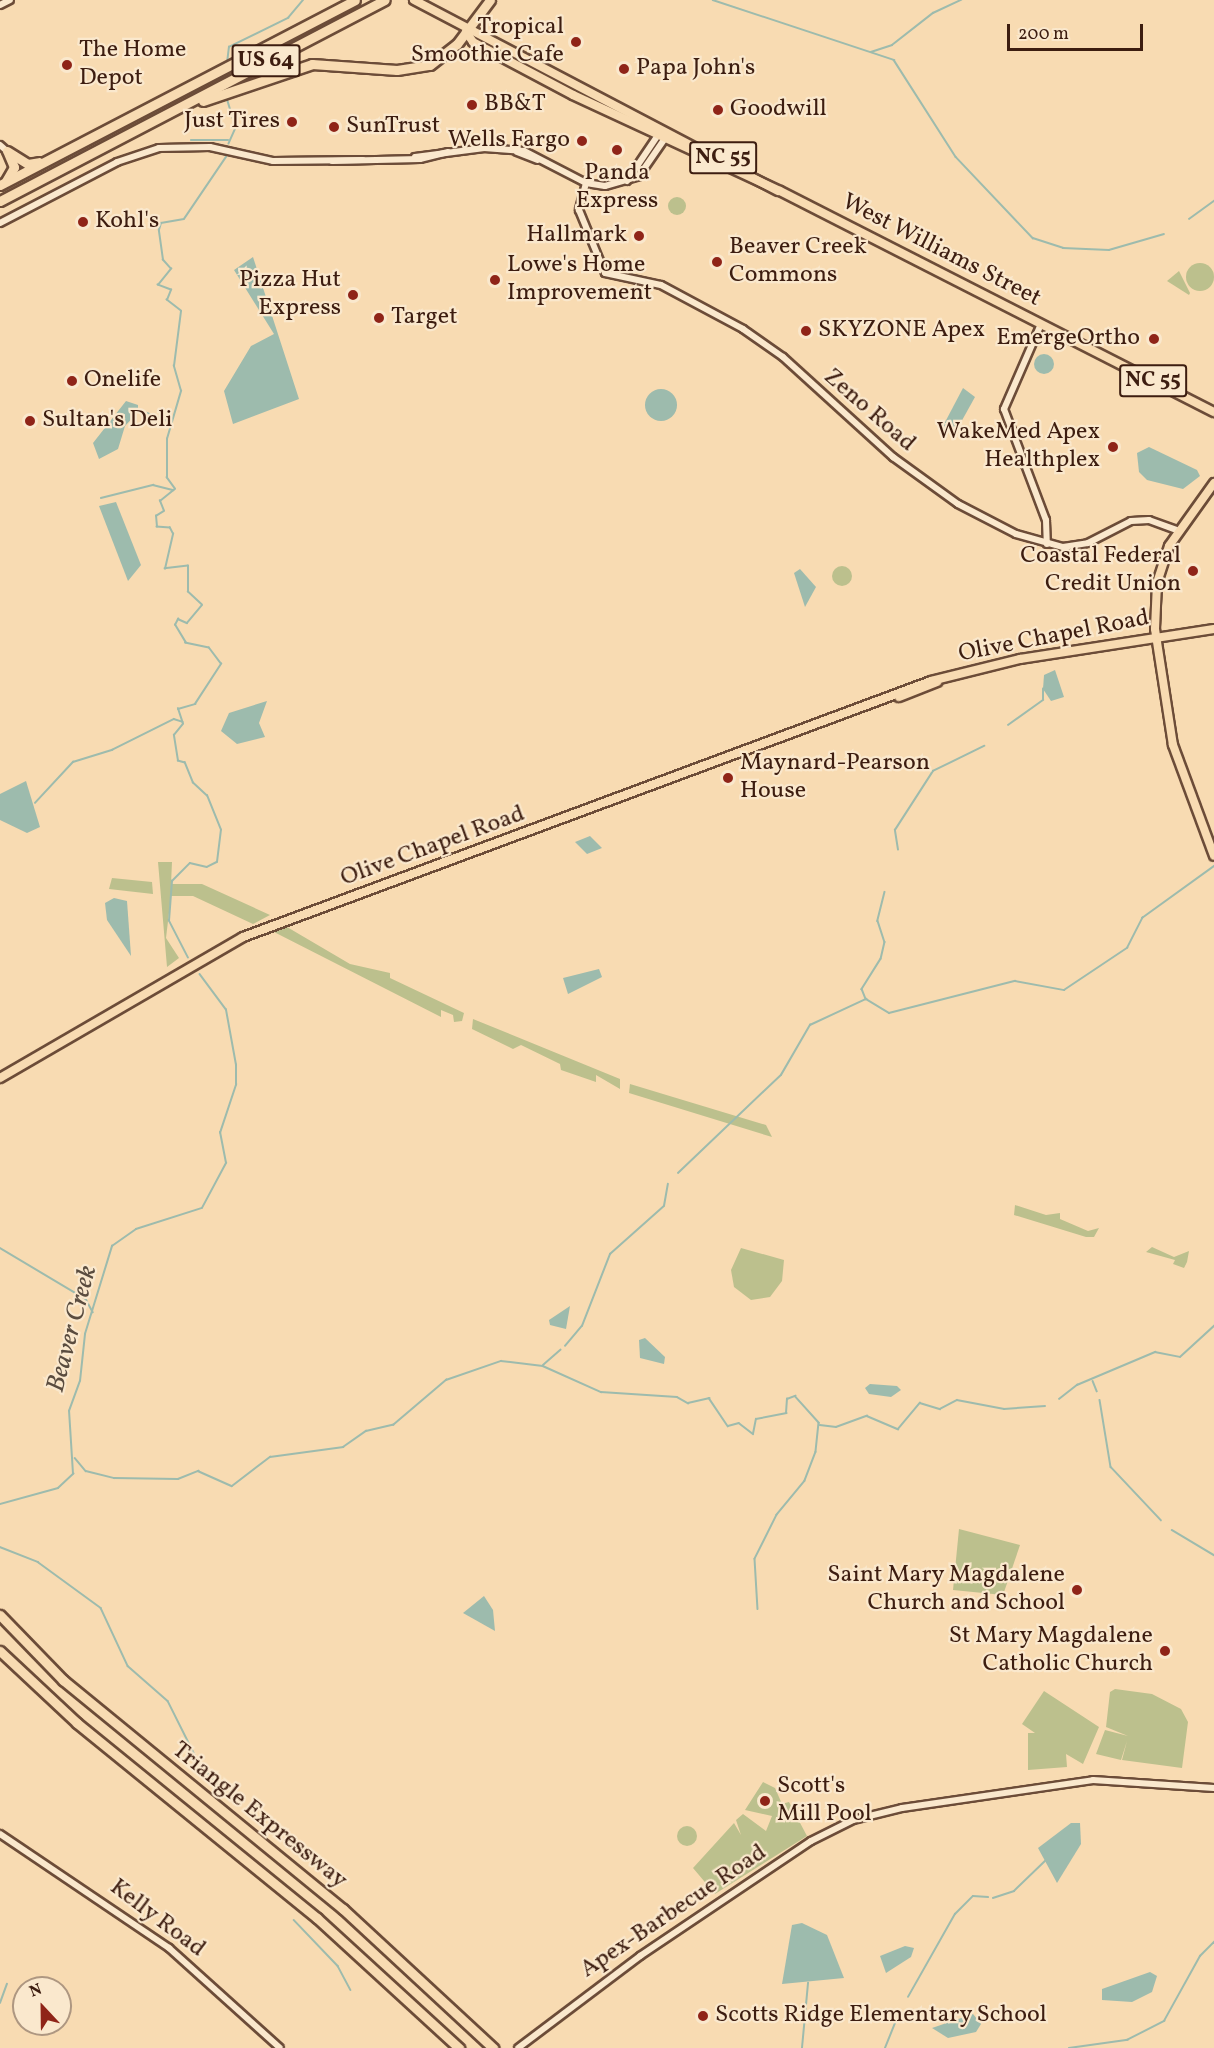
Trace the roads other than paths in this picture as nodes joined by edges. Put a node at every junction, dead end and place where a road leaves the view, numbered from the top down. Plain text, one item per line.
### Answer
1 (10, 0) edge
2 (354, 0) edge
3 (385, 0) edge
4 (414, 0) edge
5 (490, 0) edge
6 (0, 5) edge
7 (466, 32) junction
8 (148, 124) junction
9 (668, 130) junction
10 (659, 137) junction
11 (4, 148) edge
12 (50, 159) junction
13 (3, 183) edge
14 (586, 183) junction
15 (778, 190) junction
16 (0, 201) edge
17 (0, 223) edge
18 (1041, 324) junction
19 (1214, 412) edge
20 (1214, 483) edge
21 (1176, 530) junction
22 (1047, 544) junction
23 (1214, 629) edge
24 (1155, 637) junction
25 (1214, 856) edge
26 (0, 1078) edge
27 (0, 1615) edge
28 (0, 1651) edge
29 (1214, 1788) edge
30 (0, 1834) edge
31 (280, 2048) edge
32 (459, 2048) edge
33 (493, 2048) edge
34 (518, 2048) edge

1 - 6 street
2 - 12 highway, US 64
3 - 8 highway, US 64
4 - 7 main road, NC 55
5 - 7 highway
7 - 8 highway
7 - 9 main road, West Williams Street / NC 55
7 - 10 main road, West Williams Street / NC 55
8 - 16 highway, US 64
9 - 10 street
9 - 15 main road, West Williams Street / NC 55
10 - 14 street
10 - 15 main road, West Williams Street / NC 55
11 - 12 highway
11 - 13 highway
12 - 13 highway, US 64
14 - 17 street
14 - 22 street, Zeno Road
15 - 18 main road, West Williams Street / NC 55
18 - 19 main road, West Williams Street / NC 55
18 - 22 street
20 - 21 main road
21 - 22 street, Zeno Road
21 - 24 main road
23 - 24 main road, Olive Chapel Road
24 - 25 main road
24 - 26 main road, Olive Chapel Road
27 - 33 highway, Triangle Expressway
28 - 32 highway, Triangle Expressway
29 - 34 street, Apex-Barbecue Road
30 - 31 street, Kelly Road

